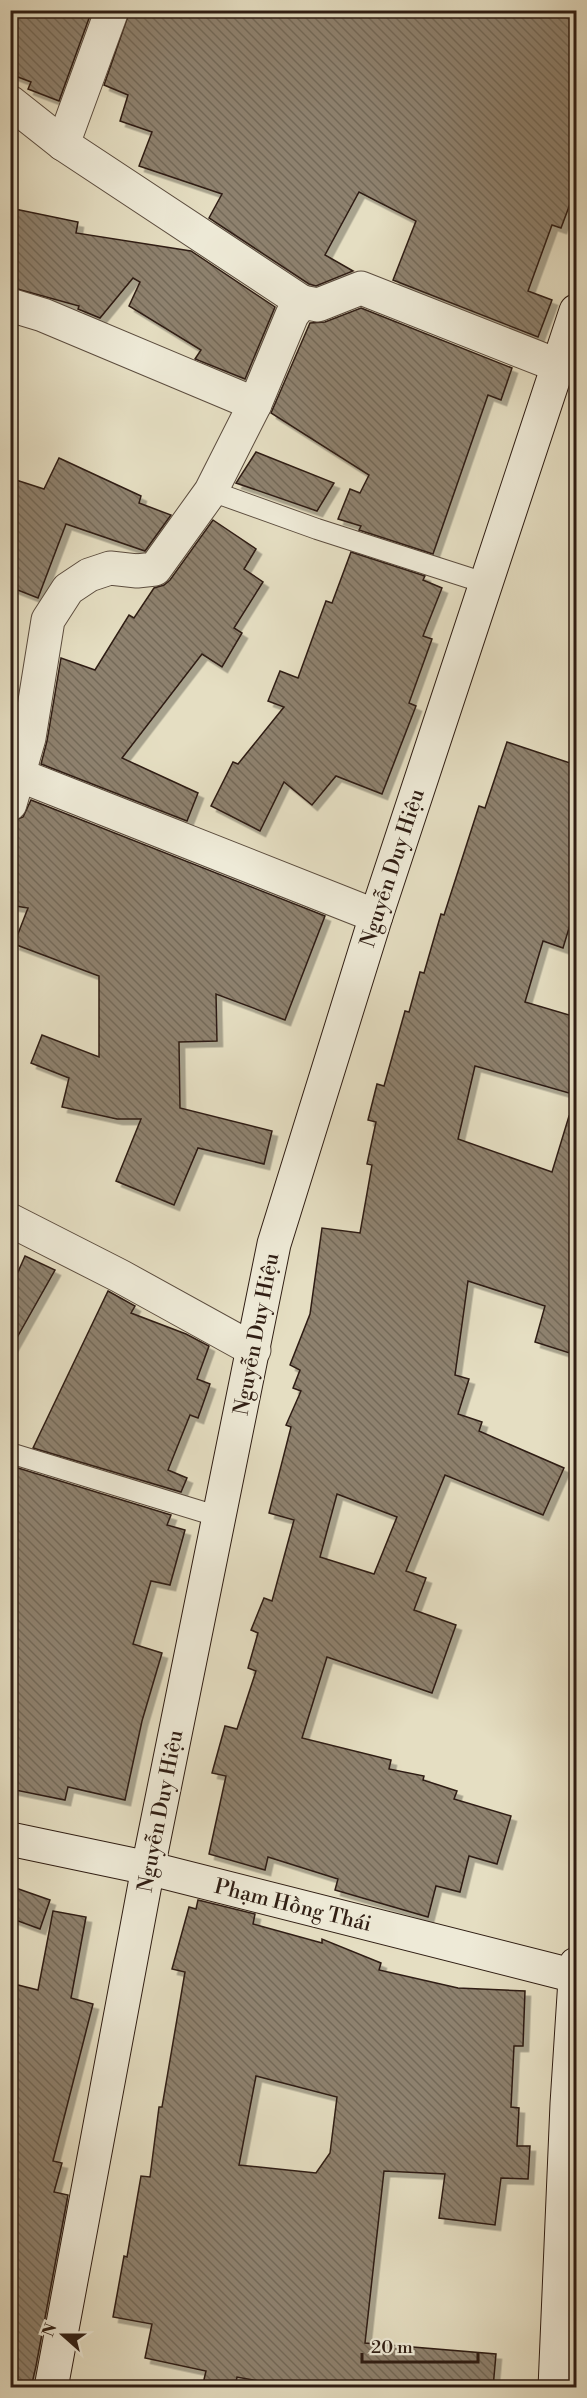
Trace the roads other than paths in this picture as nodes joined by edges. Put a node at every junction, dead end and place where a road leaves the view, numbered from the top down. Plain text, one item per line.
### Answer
1 (112, 10) edge
2 (10, 102) edge
3 (63, 144) junction
4 (302, 302) junction
5 (10, 305) edge
6 (576, 311) edge
7 (568, 366) edge
8 (255, 404) junction
9 (211, 491) junction
10 (488, 584) junction
11 (23, 690) edge
12 (14, 790) edge
13 (376, 916) junction
14 (10, 1220) edge
15 (254, 1350) junction
16 (10, 1453) edge
17 (220, 1517) junction
18 (10, 1839) edge
19 (148, 1868) junction
20 (576, 1970) edge
21 (572, 2105) edge
22 (51, 2388) edge
23 (555, 2388) edge

1 - 3 street
2 - 3 street
3 - 4 street
4 - 7 street
4 - 8 street
5 - 8 street
6 - 7 street, Nguyễn Duy Hiệu
7 - 10 street, Nguyễn Duy Hiệu
8 - 9 street
9 - 10 lane
9 - 11 street
10 - 13 street, Nguyễn Duy Hiệu
11 - 12 street
12 - 13 street
13 - 15 street, Nguyễn Duy Hiệu
14 - 15 street
15 - 17 street, Nguyễn Duy Hiệu
16 - 17 lane
17 - 19 street, Nguyễn Duy Hiệu
18 - 19 street, Phạm Hồng Thái
19 - 20 street, Phạm Hồng Thái
19 - 22 street, Nguyễn Duy Hiệu
20 - 21 street
21 - 23 street

